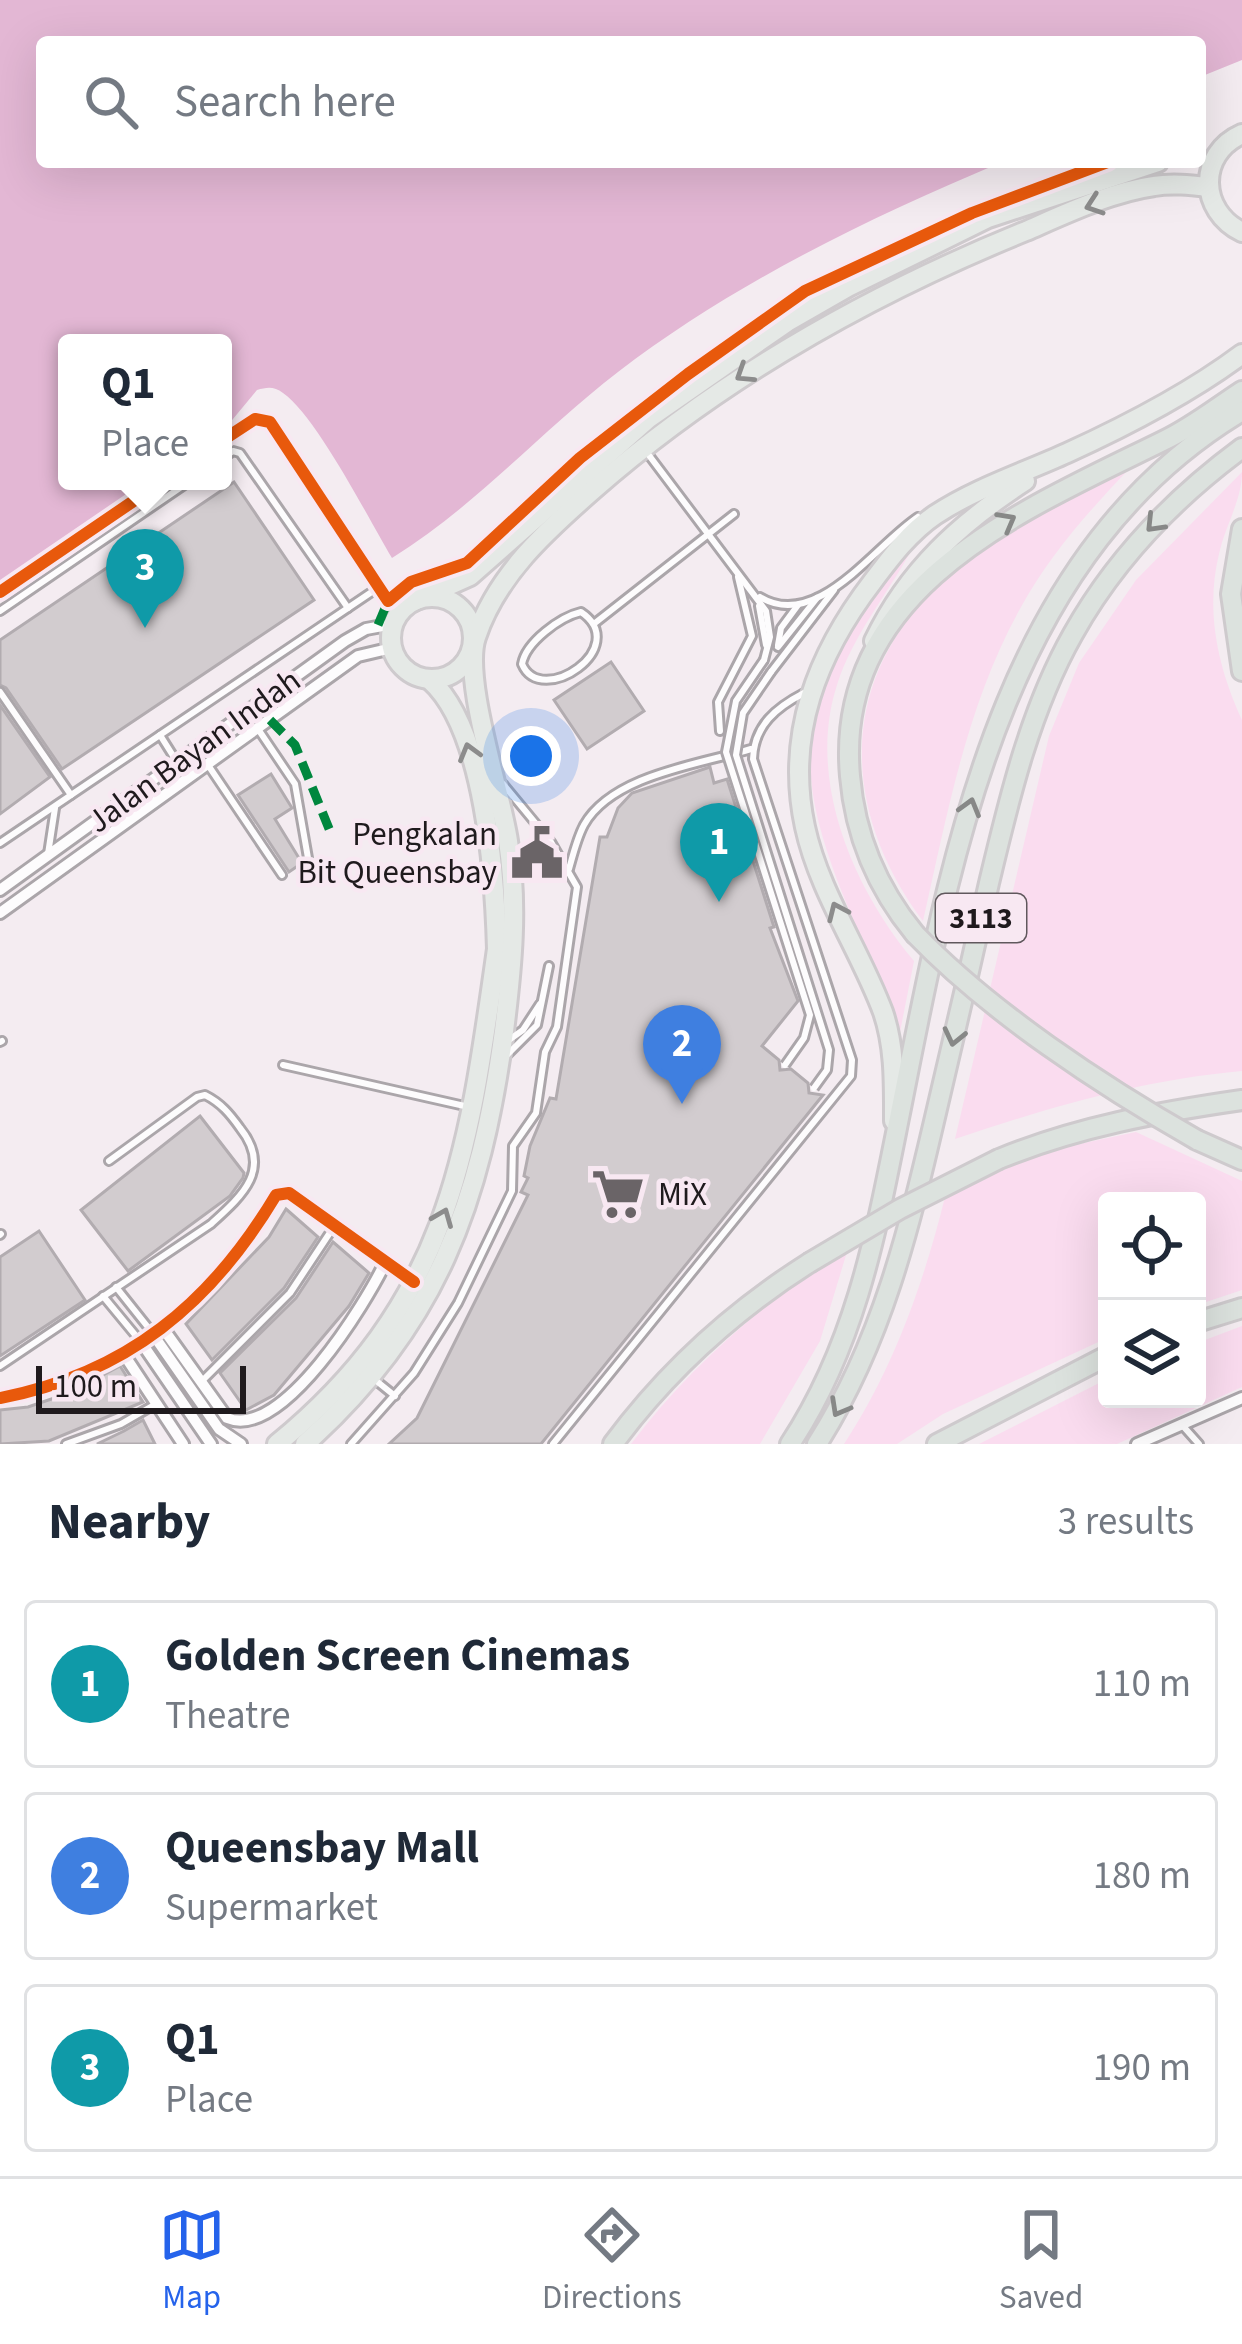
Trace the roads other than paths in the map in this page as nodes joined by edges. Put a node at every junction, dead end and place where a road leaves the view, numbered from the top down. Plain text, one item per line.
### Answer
1 (1242, 134) edge
2 (1222, 146) junction
3 (1206, 149) edge
4 (1140, 168) edge
5 (1208, 187) junction
6 (1242, 232) edge
7 (1242, 354) edge
8 (1242, 392) edge
9 (1242, 411) edge
10 (643, 448) junction
11 (1242, 448) edge
12 (1070, 452) junction
13 (232, 453) edge
14 (177, 490) edge
15 (963, 499) junction
16 (734, 514) dead end
17 (1242, 529) edge
18 (709, 534) junction
19 (735, 568) junction
20 (379, 587) dead end
21 (837, 587) junction
22 (753, 591) junction
23 (818, 598) junction
24 (414, 601) junction
25 (798, 605) junction
26 (348, 608) junction
27 (0, 611) edge
28 (596, 623) junction
29 (393, 624) junction
30 (474, 642) junction
31 (778, 647) junction
32 (392, 648) junction
33 (779, 661) junction
34 (1242, 670) edge
35 (430, 680) junction
36 (811, 689) junction
37 (3, 691) edge
38 (854, 702) junction
39 (258, 728) junction
40 (720, 731) dead end
41 (160, 735) junction
42 (753, 748) junction
43 (177, 763) junction
44 (208, 765) junction
45 (494, 774) junction
46 (70, 795) junction
47 (56, 805) junction
48 (0, 843) edge
49 (48, 857) junction
50 (308, 858) dead end
51 (569, 869) junction
52 (282, 875) dead end
53 (0, 890) edge
54 (0, 913) edge
55 (549, 966) dead end
56 (542, 1001) junction
57 (501, 1053) junction
58 (785, 1064) dead end
59 (283, 1065) dead end
60 (814, 1088) dead end
61 (1242, 1100) edge
62 (472, 1107) junction
63 (893, 1143) junction
64 (1242, 1160) edge
65 (109, 1161) dead end
66 (335, 1225) junction
67 (386, 1261) junction
68 (414, 1282) junction
69 (116, 1287) junction
70 (104, 1296) junction
71 (1242, 1308) edge
72 (1206, 1319) edge
73 (157, 1330) junction
74 (141, 1342) junction
75 (125, 1355) junction
76 (1098, 1361) edge
77 (0, 1366) edge
78 (371, 1377) junction
79 (202, 1381) junction
80 (394, 1396) junction
81 (0, 1398) edge
82 (1242, 1398) edge
83 (157, 1403) junction
84 (1181, 1424) junction
85 (66, 1444) edge
86 (183, 1444) edge
87 (211, 1444) edge
88 (241, 1444) edge
89 (277, 1444) edge
90 (305, 1444) edge
91 (351, 1444) edge
92 (553, 1444) edge
93 (613, 1444) edge
94 (790, 1444) edge
95 (817, 1444) edge
96 (937, 1444) edge
97 (1137, 1444) edge
98 (1198, 1444) edge

1 - 2 main road
2 - 3 main road
2 - 5 main road
4 - 24 main road
5 - 6 main road
5 -> 10 main road
7 - 12 main road
38 -> 8 highway
63 -> 9 highway, 3113
10 - 18 lane
10 - 30 main road
11 -> 95 highway, 3113
12 - 15 main road
12 - 38 main road
13 - 26 lane
14 - 27 lane
15 - 21 lane
15 - 36 main road
16 - 18 lane
17 - 34 highway
18 - 19 lane
18 - 28 lane
19 - 22 lane
19 - 40 lane
20 - 26 lane
21 - 23 lane
21 - 33 lane
22 - 25 lane
22 - 58 lane, bridge
23 - 25 lane
23 - 31 lane
24 - 29 main road
24 - 30 main road
25 - 31 lane
26 - 41 lane
28 - 28 lane
29 - 32 main road
29 - 43 street, Jalan Bayan Indah
30 - 35 main road
30 - 45 main road
31 - 33 lane
32 - 35 main road
32 - 39 street, Jalan Bayan Indah
33 - 60 lane, bridge
62 -> 35 main road
36 - 42 lane
63 -> 36 main road
37 - 46 lane
38 - 64 highway, bridge
39 - 44 street, Jalan Bayan Indah
39 - 50 lane
41 - 43 lane
41 - 46 lane
42 - 51 lane
42 - 92 lane
43 - 49 street, Jalan Bayan Indah
44 - 52 lane
44 - 54 street, Jalan Bayan Indah
45 - 51 lane
45 - 57 main road
46 - 47 lane
47 - 48 lane
47 - 49 lane
49 - 53 street, Jalan Bayan Indah
51 - 80 lane
55 - 56 lane
56 - 57 lane
56 - 57 lane
57 - 78 main road
59 - 62 lane
61 - 93 highway, bridge
68 -> 62 main road
63 - 94 highway, 3113
65 - 69 lane
66 - 67 street
66 - 73 street
66 - 79 lane
67 - 68 street
67 - 79 street
68 - 89 main road
69 - 70 lane
69 - 73 lane
70 - 74 lane
70 - 77 lane
71 - 72 highway
73 - 74 street
73 - 79 street
73 - 88 street
74 - 75 street
74 - 87 street
75 - 81 street
75 - 83 street
76 - 96 highway
78 - 80 lane
78 - 90 main road
80 - 91 lane
82 - 84 street
83 - 85 lane
83 - 86 street
84 - 97 street
84 - 98 lane

